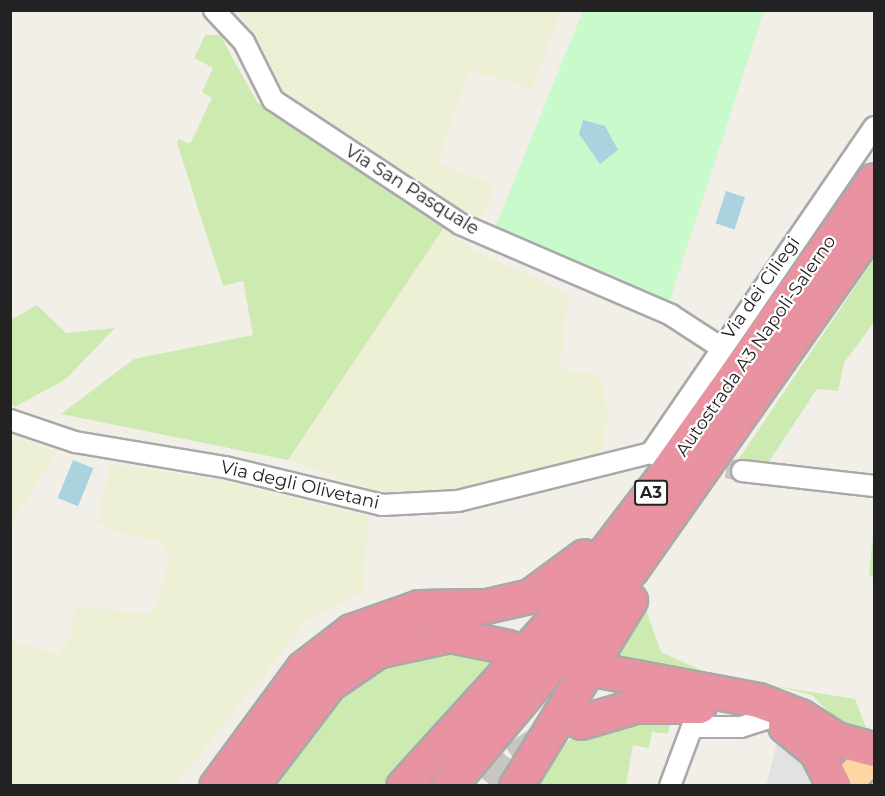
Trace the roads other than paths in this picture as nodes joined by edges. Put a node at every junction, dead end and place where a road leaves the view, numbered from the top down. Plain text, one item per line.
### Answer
1 (214, 10) edge
2 (874, 127) edge
3 (874, 180) edge
4 (874, 224) edge
5 (842, 271) junction
6 (720, 347) junction
7 (10, 420) edge
8 (657, 464) junction
9 (742, 471) tunnel mouth
10 (874, 486) edge
11 (508, 647) dead end
12 (598, 670) dead end
13 (766, 719) junction
14 (581, 722) tunnel mouth
15 (874, 749) edge
16 (874, 754) edge
17 (216, 786) edge
18 (251, 786) edge
19 (403, 786) edge
20 (449, 786) edge
21 (516, 786) edge
22 (670, 786) edge
23 (834, 786) edge
24 (843, 786) edge

1 - 6 street, Via San Pasquale
2 - 6 street, Via dei Ciliegi
3 - 8 highway, Autostrada A3 Napoli-Salerno / A3
4 - 5 highway, Autostrada A3 Napoli-Salerno / A3
5 - 20 highway, Autostrada A3 Napoli-Salerno / A3
5 - 21 highway
6 - 8 street, Via dei Ciliegi
7 - 8 street, Via degli Olivetani
8 - 17 highway, A3
8 - 19 highway, Autostrada A3 Napoli-Salerno / A3
9 - 10 street
11 - 18 highway
12 - 15 highway
13 - 14 highway
13 - 22 street
13 - 23 highway
16 - 24 main road

